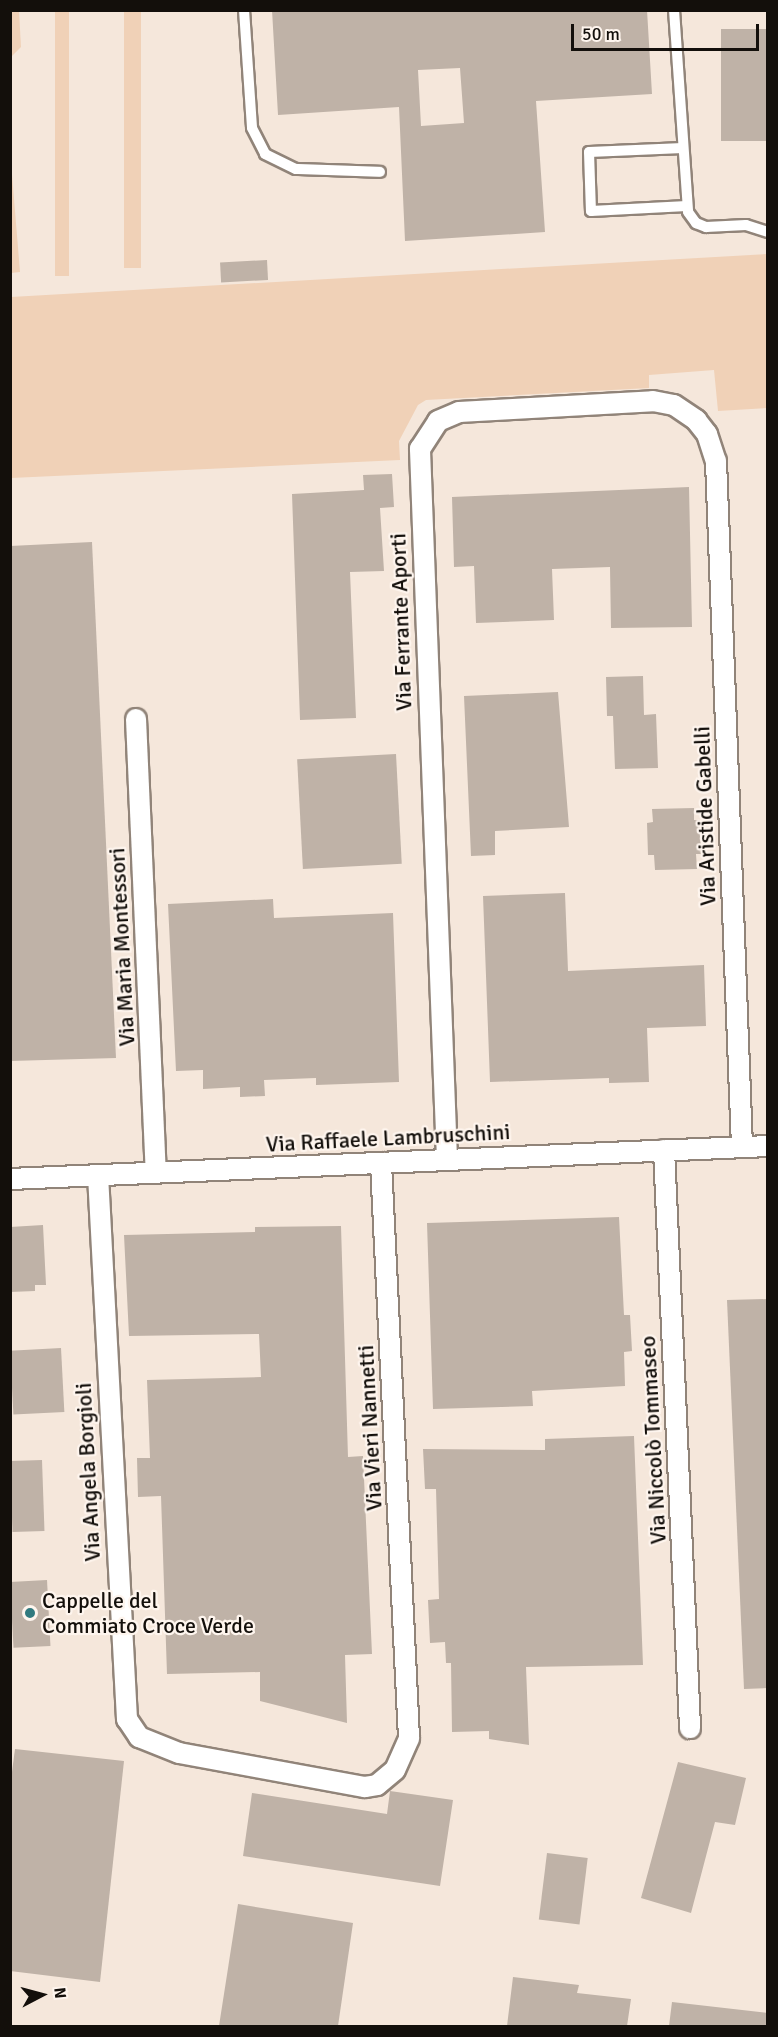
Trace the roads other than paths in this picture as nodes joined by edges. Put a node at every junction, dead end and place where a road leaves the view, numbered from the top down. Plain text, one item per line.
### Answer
1 (244, 10) edge
2 (674, 10) edge
3 (683, 148) junction
4 (380, 172) dead end
5 (687, 206) junction
6 (768, 232) edge
7 (718, 483) joint
8 (136, 719) dead end
9 (768, 1146) edge
10 (742, 1147) junction
11 (664, 1150) junction
12 (447, 1160) junction
13 (381, 1162) junction
14 (156, 1172) junction
15 (98, 1175) junction
16 (10, 1179) edge
17 (408, 1692) joint
18 (690, 1728) dead end

1 - 4 lane
2 - 3 lane
3 - 5 lane
3 - 5 lane
5 - 6 lane
7 - 10 street, Via Aristide Gabelli
7 - 12 street, Via Ferrante Aporti
8 - 14 street, Via Maria Montessori
9 - 10 street, Via Raffaele Lambruschini
10 - 11 street, Via Raffaele Lambruschini
11 - 12 street, Via Raffaele Lambruschini
11 - 18 street, Via Niccolò Tommaseo
12 - 13 street, Via Raffaele Lambruschini
13 - 14 street, Via Raffaele Lambruschini
13 - 17 street, Via Vieri Nannetti
14 - 15 street, Via Raffaele Lambruschini
15 - 16 street, Via Raffaele Lambruschini
15 - 17 street, Via Angela Borgioli

